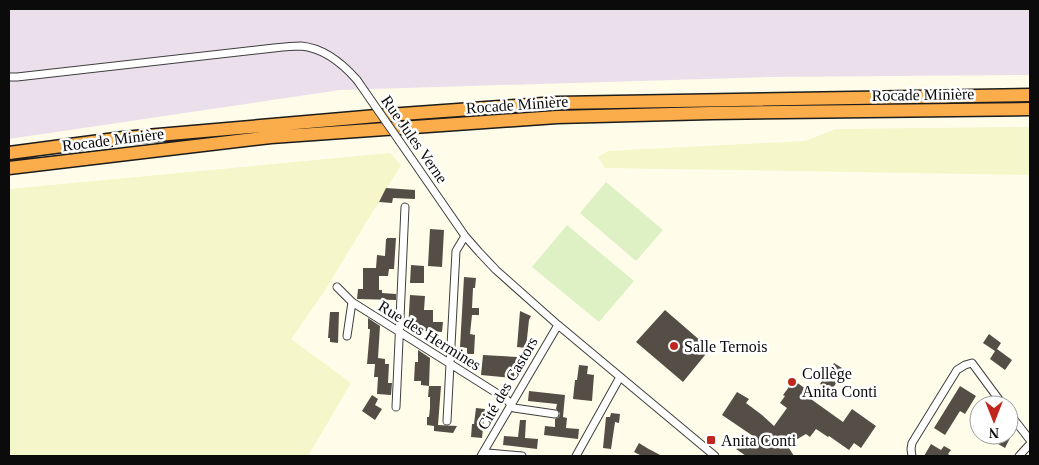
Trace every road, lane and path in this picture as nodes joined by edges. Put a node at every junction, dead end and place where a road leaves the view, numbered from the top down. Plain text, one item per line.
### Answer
1 (9, 76) edge
2 (1030, 96) edge
3 (1030, 109) edge
4 (9, 153) edge
5 (9, 168) edge
6 (405, 207) dead end
7 (465, 236) junction
8 (337, 287) dead end
9 (352, 302) junction
10 (558, 324) junction
11 (399, 331) junction
12 (347, 336) dead end
13 (450, 364) junction
14 (620, 377) junction
15 (996, 395) edge
16 (510, 404) junction
17 (396, 406) dead end
18 (555, 414) dead end
19 (447, 421) dead end
20 (1019, 427) edge
21 (1030, 442) edge
22 (482, 454) edge
23 (522, 456) edge
24 (576, 456) edge
25 (715, 456) edge
26 (912, 456) edge
27 (1019, 456) edge

1 - 7 street, Rue Jules Verne, bridge
2 - 4 highway, Rocade Minière
3 - 5 highway, Rocade Minière
6 - 11 street
7 - 10 street, Rue Jules Verne
7 - 13 street
8 - 9 street, Rue des Hermines
9 - 11 street, Rue des Hermines
9 - 12 street
10 - 14 street, Rue Jules Verne
10 - 16 street, Cité des Castors
11 - 13 street, Rue des Hermines
11 - 17 street
13 - 16 street, Rue des Hermines
13 - 19 street
14 - 24 street
14 - 25 street, Rue Jules Verne
15 - 26 street
16 - 18 street
16 - 22 street, Cité des Castors
20 - 21 street
21 - 27 street
22 - 23 street

